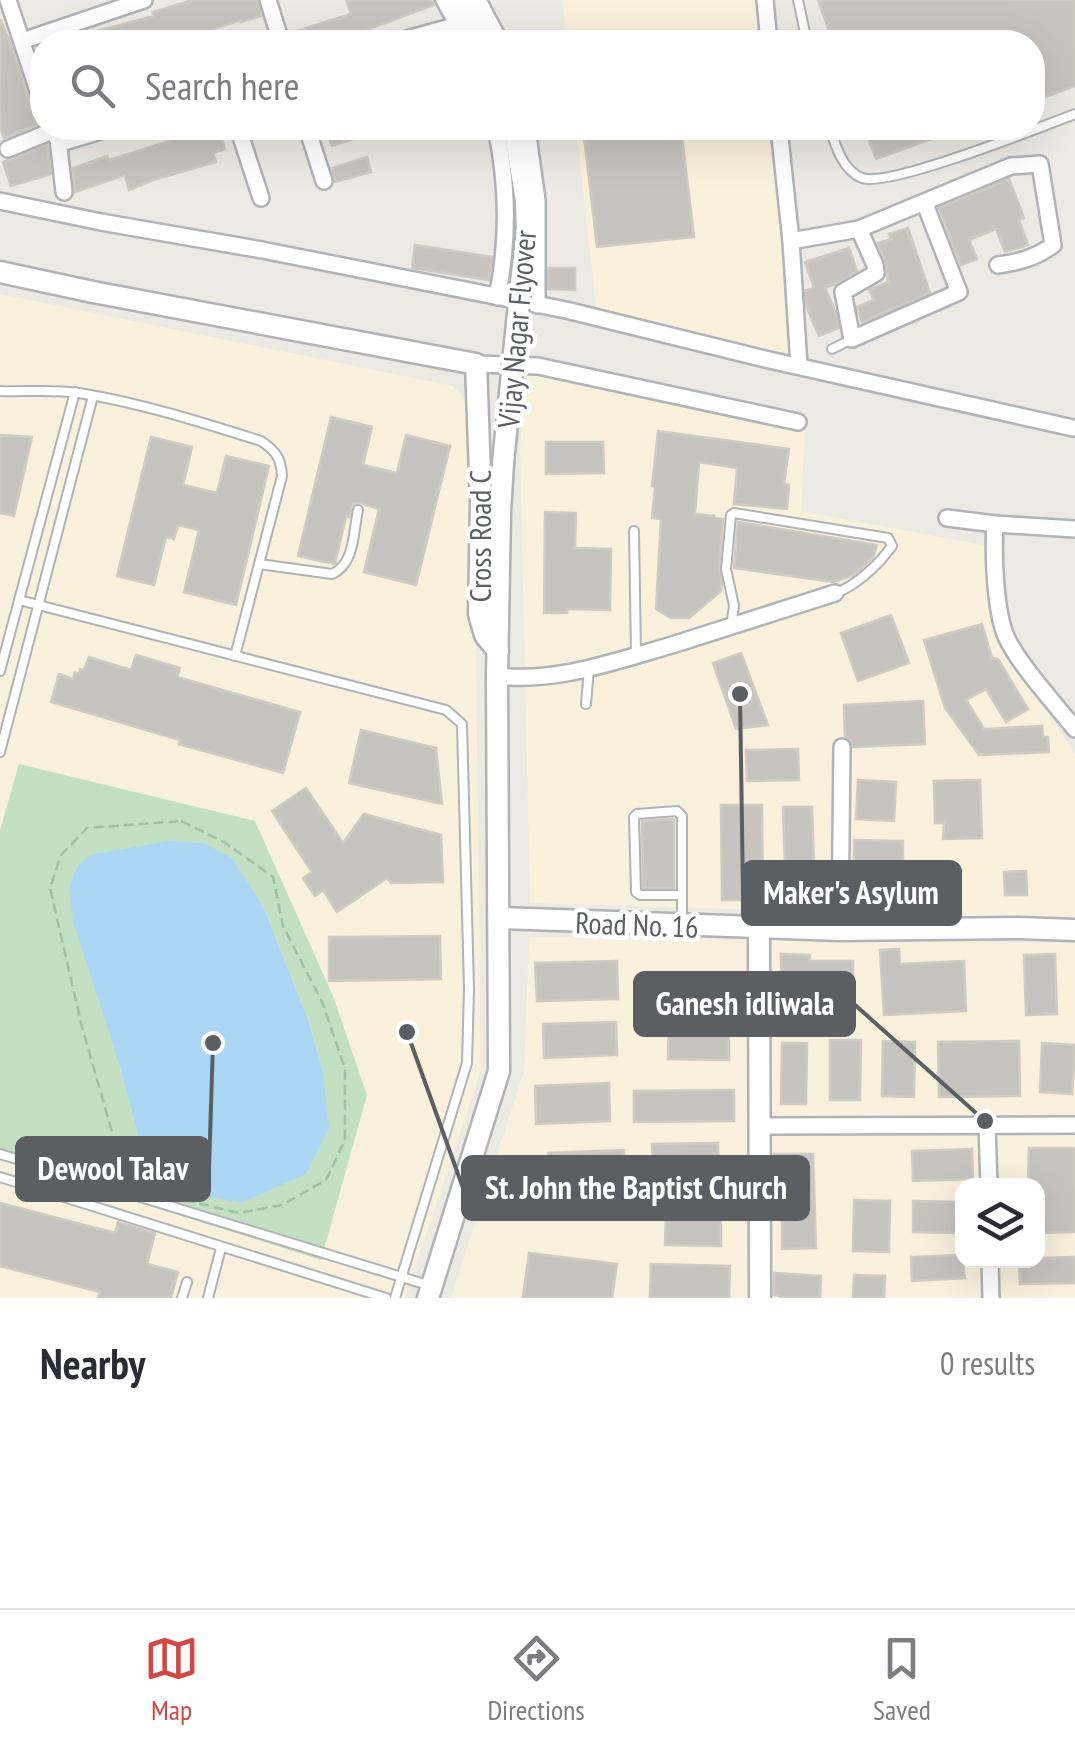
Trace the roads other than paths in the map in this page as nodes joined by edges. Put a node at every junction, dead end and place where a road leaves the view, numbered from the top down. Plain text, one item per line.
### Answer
1 (8, 0) edge
2 (268, 0) edge
3 (444, 0) edge
4 (460, 0) edge
5 (478, 0) edge
6 (765, 0) edge
7 (798, 0) edge
8 (135, 1) edge
9 (458, 25) junction
10 (53, 30) edge
11 (277, 30) edge
12 (440, 30) edge
13 (461, 30) edge
14 (477, 30) edge
15 (494, 30) edge
16 (769, 30) edge
17 (804, 30) edge
18 (30, 38) edge
19 (22, 41) junction
20 (30, 66) edge
21 (1075, 114) edge
22 (1045, 125) edge
23 (34, 140) edge
24 (55, 140) edge
25 (242, 140) edge
26 (312, 140) edge
27 (499, 140) edge
28 (516, 140) edge
29 (529, 140) edge
30 (780, 140) edge
31 (835, 140) edge
32 (1003, 140) edge
33 (8, 149) dead end
34 (324, 180) dead end
35 (64, 192) dead end
36 (260, 198) dead end
37 (0, 201) edge
38 (925, 204) junction
39 (859, 229) junction
40 (791, 240) junction
41 (998, 265) dead end
42 (0, 272) edge
43 (497, 298) junction
44 (537, 305) junction
45 (852, 339) junction
46 (832, 349) dead end
47 (476, 364) junction
48 (800, 366) junction
49 (0, 391) edge
50 (75, 392) junction
51 (93, 396) junction
52 (798, 422) dead end
53 (1074, 428) edge
54 (358, 510) dead end
55 (947, 518) dead end
56 (995, 524) junction
57 (1075, 529) edge
58 (634, 531) dead end
59 (259, 564) junction
60 (835, 594) joint
61 (18, 600) junction
62 (39, 604) junction
63 (731, 626) junction
64 (498, 643) junction
65 (636, 655) junction
66 (234, 656) junction
67 (589, 668) junction
68 (0, 671) edge
69 (497, 676) junction
70 (586, 704) dead end
71 (1075, 729) edge
72 (842, 747) dead end
73 (0, 752) edge
74 (682, 895) junction
75 (499, 918) junction
76 (682, 926) junction
77 (760, 928) junction
78 (840, 930) junction
79 (1075, 930) edge
80 (987, 1125) junction
81 (1075, 1125) edge
82 (758, 1126) junction
83 (0, 1154) edge
84 (0, 1177) edge
85 (988, 1178) edge
86 (222, 1248) junction
87 (990, 1268) edge
88 (402, 1277) junction
89 (187, 1282) dead end
90 (430, 1292) edge
91 (182, 1298) edge
92 (208, 1298) edge
93 (386, 1298) edge
94 (395, 1298) edge
95 (760, 1298) edge
96 (991, 1298) edge

1 - 19 street
2 - 11 street
3 - 9 street
4 - 14 street
5 - 15 street
6 - 16 street
7 - 17 lane
8 - 10 street
9 - 12 street
9 - 13 street
18 - 19 street
19 - 20 street
21 - 22 lane
23 - 33 street
24 - 35 street
25 - 36 street
26 - 34 street
27 - 43 street
28 - 64 street, Vijay Nagar Flyover, bridge
29 - 44 street
30 - 40 street
31 - 32 lane
37 - 43 street
38 - 39 street
38 - 41 street
38 - 45 street
39 - 40 street
39 - 45 street
40 - 48 street
42 - 47 street
43 - 44 street
44 - 48 street
45 - 46 lane
47 - 52 street
47 - 64 street, Cross Road C
48 - 53 street
49 - 50 lane
50 - 51 lane
50 - 61 lane
51 - 59 lane
51 - 62 lane
54 - 59 lane
55 - 56 street
56 - 57 street
56 - 71 street
58 - 65 lane
59 - 66 lane
60 - 63 street
60 - 63 lane
61 - 62 lane
61 - 68 lane
62 - 66 lane
62 - 73 lane
63 - 65 street
64 - 69 street, Cross Road C
65 - 67 street
66 - 88 lane
67 - 69 street
67 - 70 lane
69 - 75 street, Cross Road C
72 - 78 street
74 - 74 lane
74 - 76 lane
75 - 76 street, Road No. 16
75 - 90 street, Cross Road C
76 - 77 street, Road No. 16
77 - 78 street, Road No. 16
77 - 82 street
78 - 79 street, Road No. 16
80 - 81 street
80 - 82 street
80 - 85 street
82 - 95 street
83 - 88 lane
84 - 86 lane
86 - 92 lane
86 - 93 lane
87 - 96 street
88 - 90 lane
88 - 94 lane
89 - 91 lane

